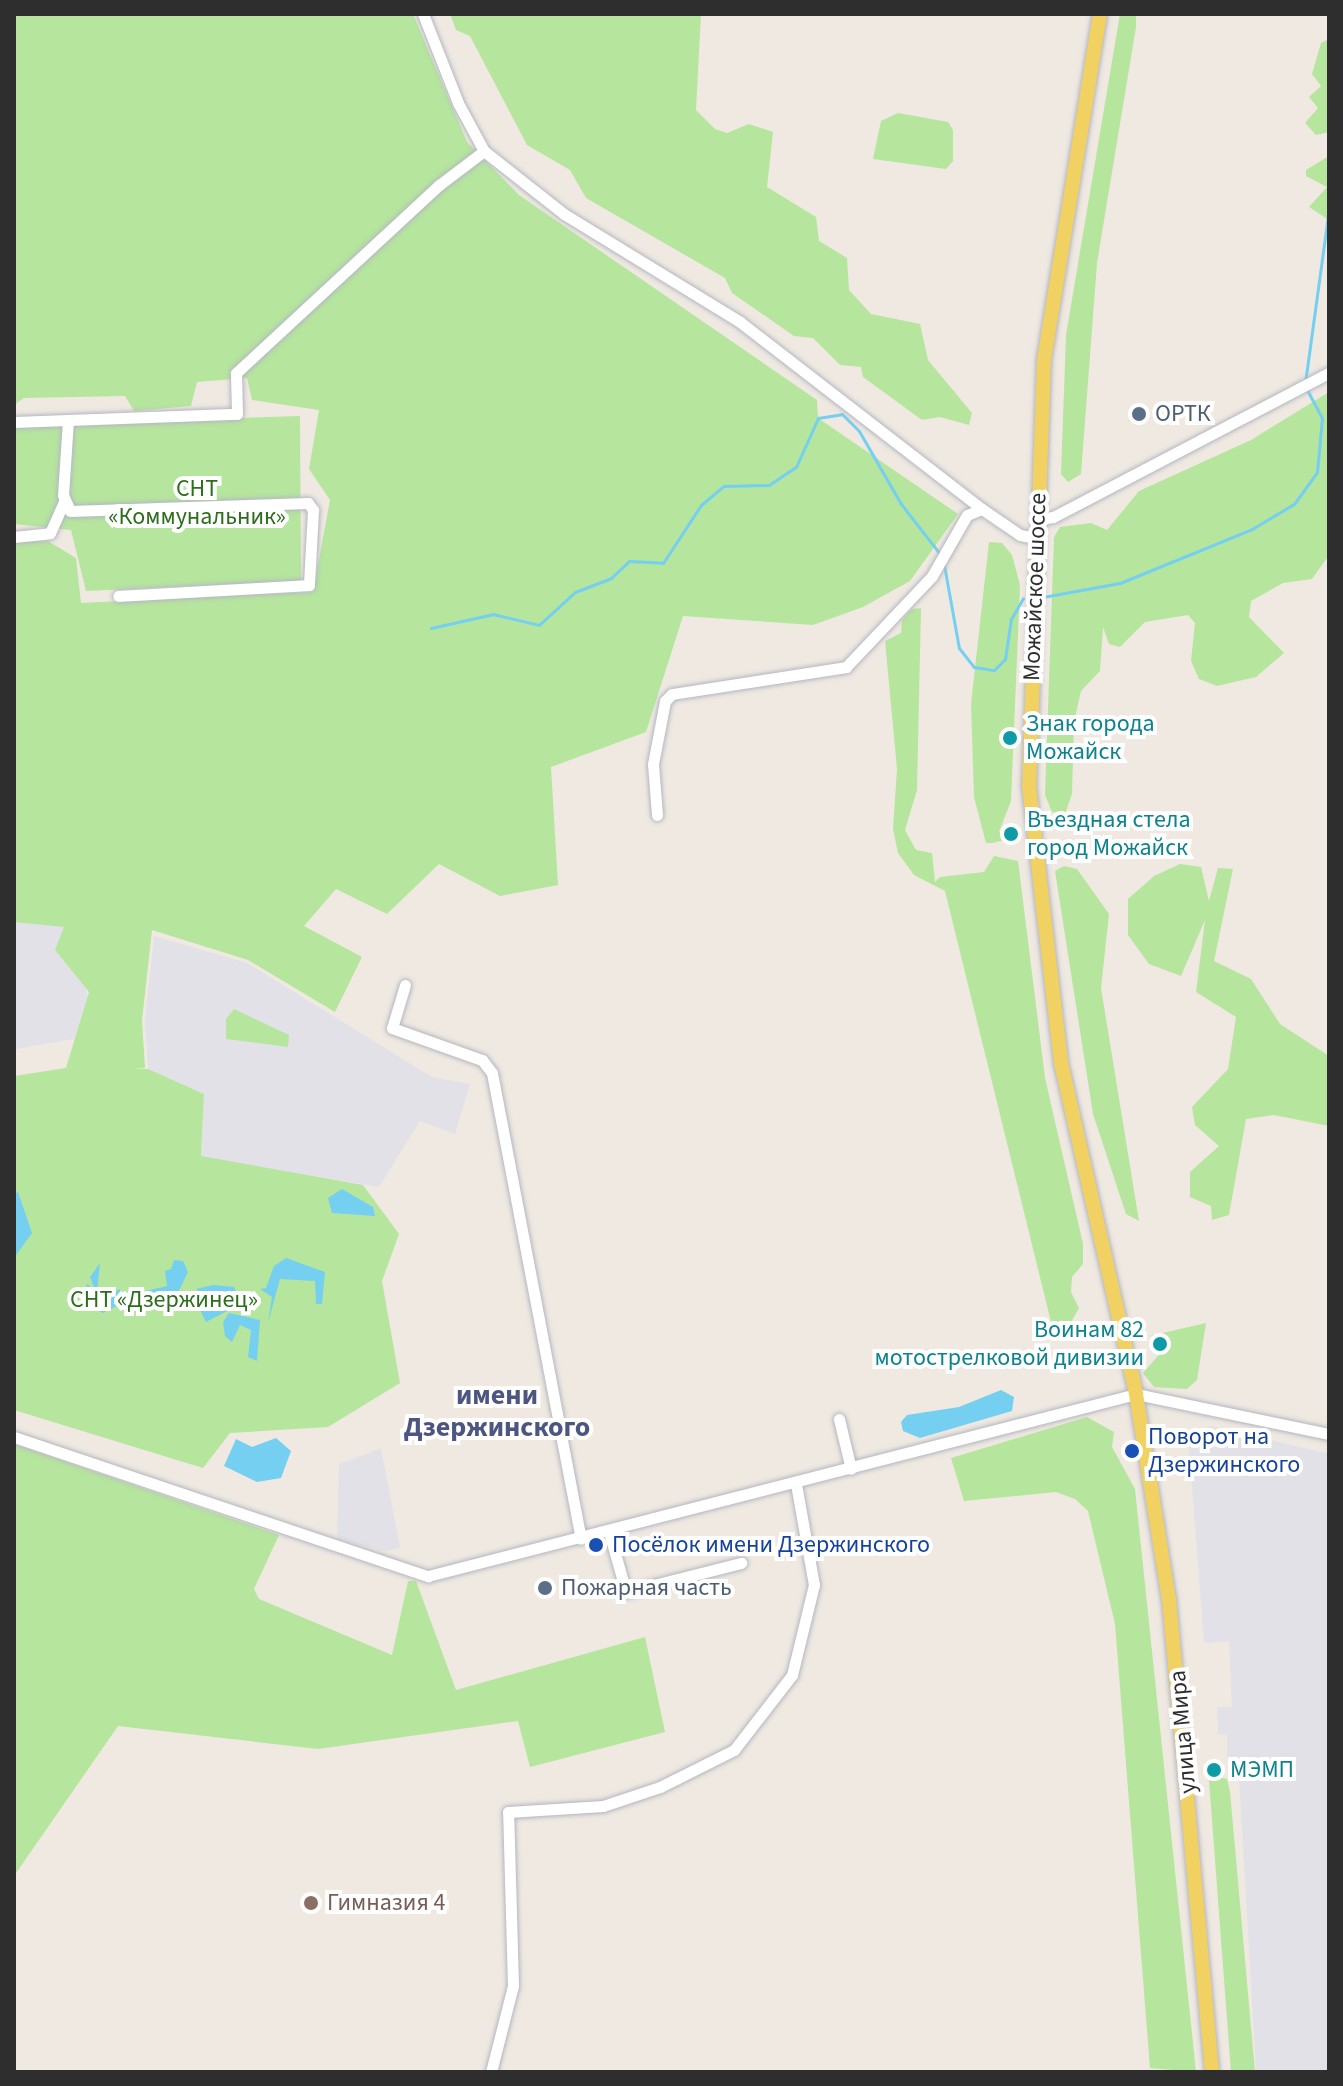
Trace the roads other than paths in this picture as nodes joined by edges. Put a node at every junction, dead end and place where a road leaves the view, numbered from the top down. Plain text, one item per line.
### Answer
1 (423, 14) edge
2 (1100, 14) edge
3 (484, 151) junction
4 (1329, 373) edge
5 (68, 420) junction
6 (14, 422) edge
7 (64, 502) junction
8 (982, 509) junction
9 (1037, 520) junction
10 (14, 537) edge
11 (1036, 538) junction
12 (118, 596) dead end
13 (657, 815) dead end
14 (405, 985) dead end
15 (1136, 1394) junction
16 (839, 1419) dead end
17 (1329, 1434) edge
18 (14, 1437) edge
19 (851, 1469) junction
20 (796, 1484) junction
21 (609, 1532) junction
22 (581, 1539) junction
23 (741, 1563) dead end
24 (491, 2072) edge
25 (1212, 2072) edge

1 - 3 street
2 - 9 main road, Можайское шоссе
3 - 5 street
3 - 8 street
4 - 9 street
5 - 6 street
5 - 7 street
7 - 10 street
7 - 12 street
8 - 11 street
8 - 13 street
9 - 11 main road, Можайское шоссе
11 - 15 main road, Можайское шоссе
14 - 22 street
15 - 17 street
15 - 19 street
15 - 25 main road, улица Мира
16 - 19 street
18 - 22 street
19 - 20 street
20 - 21 street
20 - 24 street
21 - 22 street
21 - 23 street

